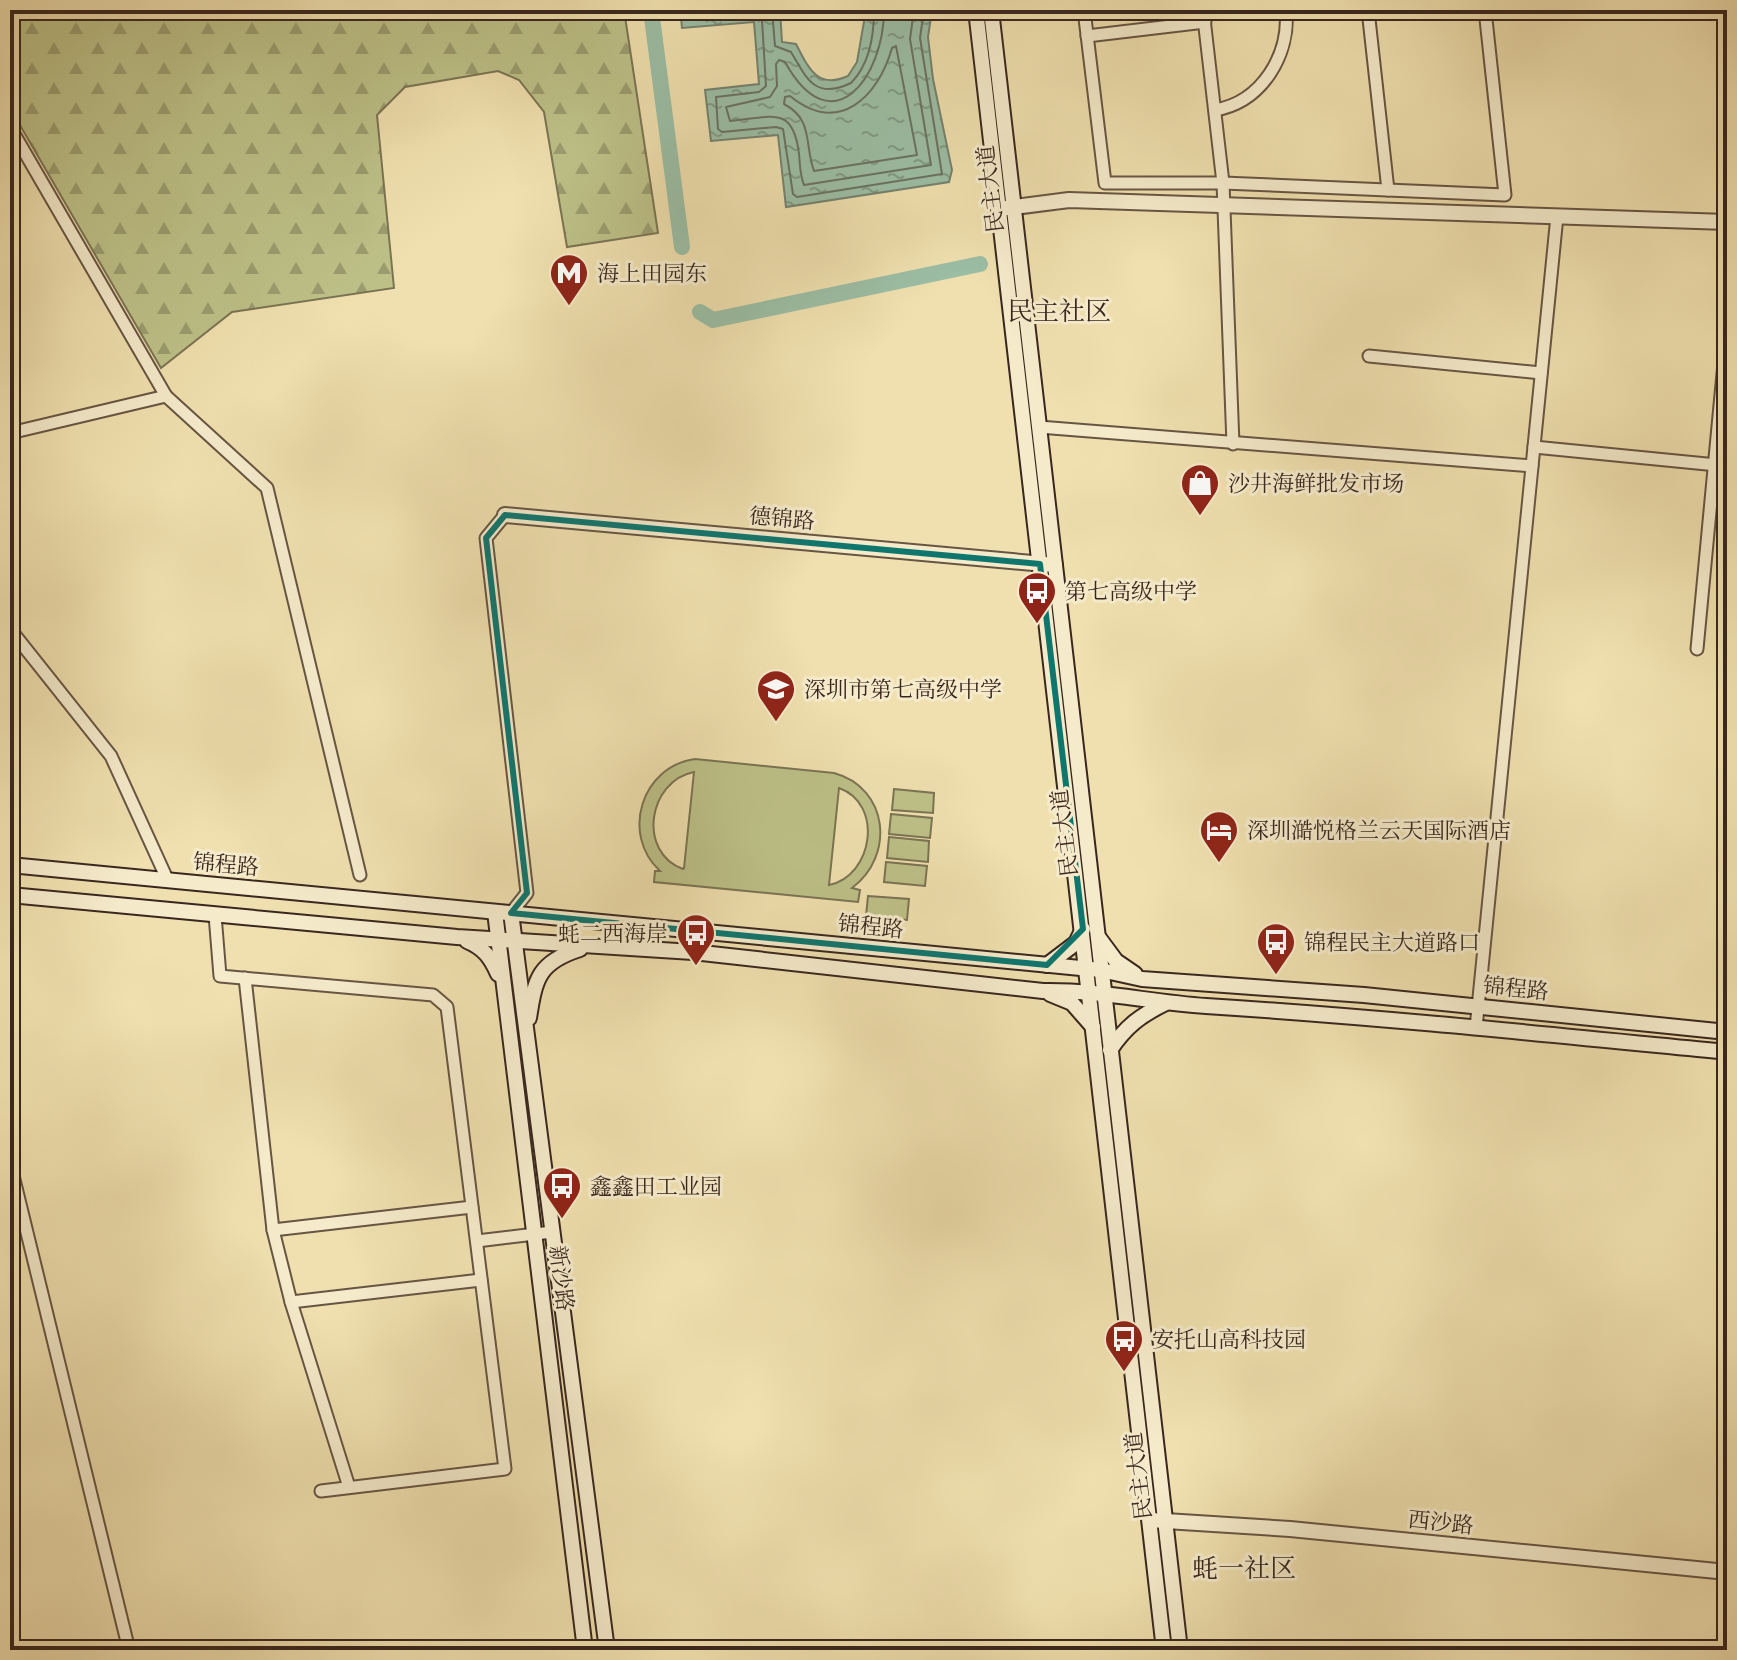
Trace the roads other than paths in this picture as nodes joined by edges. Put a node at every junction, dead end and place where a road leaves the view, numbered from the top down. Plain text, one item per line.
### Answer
1 (976, 10) edge
2 (991, 10) edge
3 (1084, 10) edge
4 (1286, 10) edge
5 (1368, 10) edge
6 (1485, 10) edge
7 (1204, 16) edge
8 (1087, 36) junction
9 (1215, 110) junction
10 (10, 127) edge
11 (1223, 183) junction
12 (1388, 190) junction
13 (1223, 205) junction
14 (1006, 209) junction
15 (1557, 216) junction
16 (1727, 222) edge
17 (1727, 331) edge
18 (1369, 356) dead end
19 (1541, 373) junction
20 (166, 396) junction
21 (1039, 427) junction
22 (10, 433) edge
23 (1233, 444) junction
24 (1534, 447) junction
25 (1532, 466) junction
26 (1721, 466) edge
27 (505, 515) joint
28 (1048, 564) junction
29 (10, 629) edge
30 (1697, 649) dead end
31 (10, 865) edge
32 (360, 875) dead end
33 (168, 881) junction
34 (10, 895) edge
35 (495, 912) junction
36 (511, 913) junction
37 (215, 915) junction
38 (1083, 929) junction
39 (1098, 937) junction
40 (460, 938) junction
41 (498, 939) junction
42 (515, 940) junction
43 (586, 947) junction
44 (1047, 965) junction
45 (1094, 969) junction
46 (245, 978) junction
47 (1142, 979) junction
48 (504, 989) junction
49 (1043, 991) junction
50 (1097, 991) junction
51 (1166, 1003) junction
52 (1478, 1007) junction
53 (1476, 1028) junction
54 (1095, 1030) junction
55 (1727, 1032) edge
56 (526, 1034) junction
57 (1110, 1050) junction
58 (1727, 1052) edge
59 (10, 1163) edge
60 (472, 1207) junction
61 (273, 1230) junction
62 (552, 1232) junction
63 (534, 1234) junction
64 (477, 1241) junction
65 (481, 1280) junction
66 (291, 1302) junction
67 (349, 1487) junction
68 (321, 1491) dead end
69 (1158, 1521) junction
70 (1727, 1572) edge
71 (129, 1650) edge
72 (585, 1650) edge
73 (607, 1650) edge
74 (1164, 1650) edge
75 (1180, 1650) edge

1 - 14 main road, 民主大道
2 - 14 main road, 民主大道
3 - 8 street
4 - 9 street
5 - 12 street
6 - 12 street
7 - 8 street
7 - 9 street
8 - 11 street
9 - 11 street
10 - 20 street
11 - 12 street
11 - 13 street
13 - 14 main road
13 - 15 main road
13 - 23 street
14 - 21 main road, 民主大道
14 - 28 main road, 民主大道
15 - 16 main road
15 - 19 street
17 - 26 street
18 - 19 street
19 - 24 street
20 - 22 street
20 - 32 street
21 - 23 street
21 - 28 main road, 民主大道
23 - 25 street
24 - 25 street
24 - 26 street
25 - 52 street
26 - 30 street
27 - 28 main road, 德锦路
27 - 36 street
28 - 38 main road, 民主大道
28 - 39 main road, 民主大道
29 - 33 street
31 - 33 main road, 锦程路
33 - 35 main road, 锦程路
34 - 37 main road, 锦程路
35 - 36 main road, 锦程路
35 - 41 main road, 新沙路
36 - 42 main road, 新沙路
36 - 44 main road, 锦程路
37 - 40 main road, 锦程路
37 - 46 street
38 - 44 main road
38 - 45 main road, 民主大道
39 - 45 main road, 民主大道
39 - 47 main road
40 - 41 main road, 锦程路
40 - 48 main road
41 - 42 main road, 锦程路
41 - 48 main road, 新沙路
42 - 43 main road, 锦程路
42 - 56 main road, 新沙路
43 - 49 main road, 锦程路
43 - 56 main road
44 - 45 main road, 锦程路
45 - 47 main road, 锦程路
45 - 50 main road, 民主大道
46 - 60 street
46 - 61 street
47 - 52 main road, 锦程路
48 - 63 main road, 新沙路
49 - 50 main road, 锦程路
49 - 54 main road
50 - 51 main road, 锦程路
50 - 54 main road, 民主大道
50 - 57 main road, 民主大道
51 - 53 main road, 锦程路
51 - 57 main road
52 - 53 street
52 - 55 main road, 锦程路
53 - 58 main road, 锦程路
54 - 69 main road, 民主大道
56 - 62 main road, 新沙路
57 - 69 main road, 民主大道
59 - 71 street
60 - 61 street
60 - 64 street
61 - 66 street
62 - 63 street
62 - 73 main road, 新沙路
63 - 64 street
63 - 72 main road, 新沙路
64 - 65 street
65 - 66 street
65 - 67 street
66 - 67 street
67 - 68 street
69 - 70 main road, 西沙路
69 - 74 main road, 民主大道
69 - 75 main road, 民主大道

